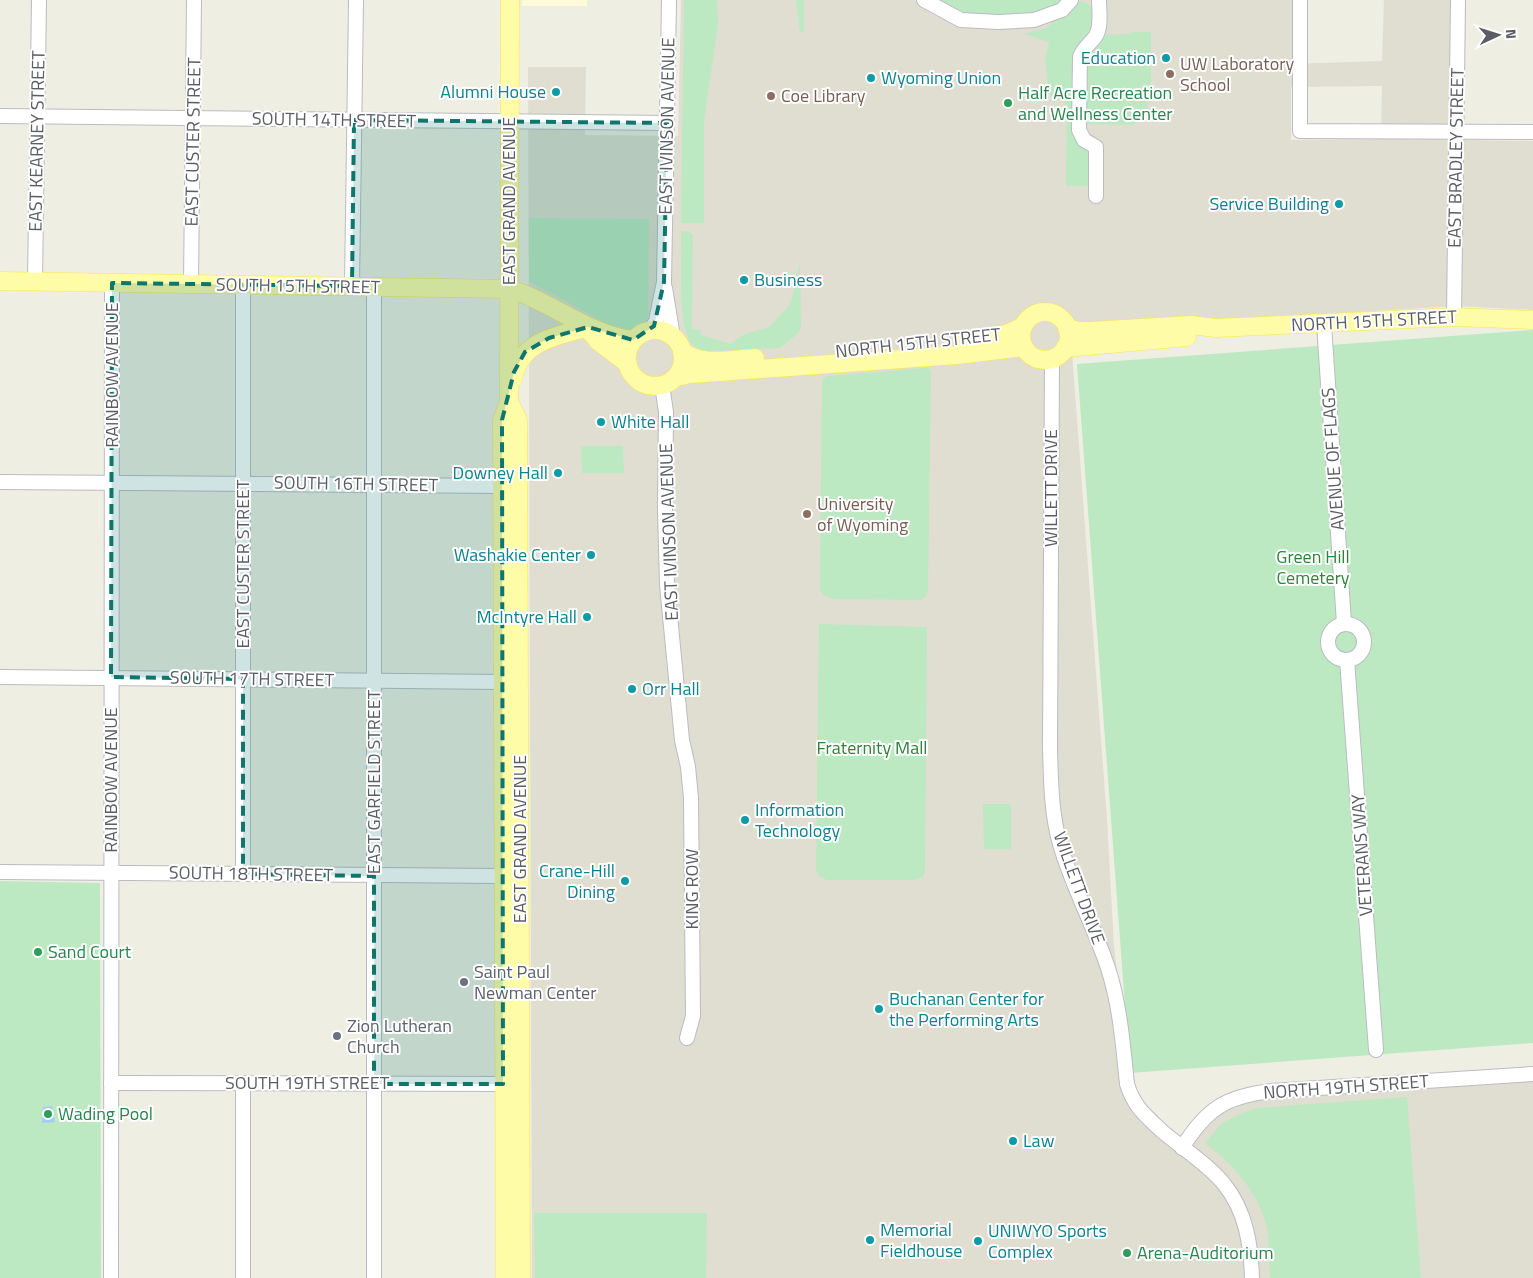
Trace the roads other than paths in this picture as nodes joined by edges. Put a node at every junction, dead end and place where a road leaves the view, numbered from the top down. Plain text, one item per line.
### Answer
1 (39, 0) edge
2 (194, 0) edge
3 (356, 0) edge
4 (510, 0) edge
5 (669, 0) edge
6 (924, 0) edge
7 (1071, 0) edge
8 (1098, 0) edge
9 (1300, 0) edge
10 (1458, 0) edge
11 (0, 116) edge
12 (38, 116) junction
13 (193, 118) junction
14 (354, 120) junction
15 (508, 121) junction
16 (667, 123) junction
17 (1456, 131) junction
18 (1533, 132) edge
19 (1096, 196) dead end
20 (0, 281) edge
21 (36, 282) junction
22 (664, 282) junction
23 (112, 283) junction
24 (191, 284) junction
25 (243, 284) junction
26 (352, 286) junction
27 (374, 287) junction
28 (509, 289) junction
29 (1454, 317) junction
30 (1533, 320) edge
31 (1324, 324) junction
32 (588, 327) junction
33 (1022, 327) junction
34 (1067, 328) junction
35 (1216, 328) junction
36 (651, 330) junction
37 (633, 340) junction
38 (677, 344) junction
39 (1024, 348) junction
40 (1059, 353) junction
41 (813, 360) junction
42 (627, 362) junction
43 (669, 381) junction
44 (509, 402) junction
45 (0, 482) edge
46 (112, 482) junction
47 (243, 483) junction
48 (374, 485) junction
49 (503, 486) junction
50 (1344, 624) junction
51 (1347, 660) junction
52 (0, 677) edge
53 (111, 678) junction
54 (243, 679) junction
55 (374, 680) junction
56 (504, 682) junction
57 (682, 740) joint
58 (0, 872) edge
59 (111, 873) junction
60 (243, 874) junction
61 (374, 876) junction
62 (503, 876) junction
63 (687, 1038) dead end
64 (1376, 1050) dead end
65 (1533, 1074) edge
66 (111, 1083) junction
67 (243, 1083) junction
68 (374, 1084) junction
69 (504, 1084) junction
70 (1182, 1148) junction
71 (111, 1278) edge
72 (243, 1278) edge
73 (374, 1278) edge
74 (505, 1278) edge
75 (521, 1278) edge
76 (1252, 1278) edge

1 - 12 street, EAST KEARNEY STREET
2 - 13 street, EAST CUSTER STREET
3 - 14 street
4 - 15 main road, EAST GRAND AVENUE
5 - 16 street, EAST IVINSON AVENUE
6 - 7 street
8 - 19 street
9 - 17 street
10 - 17 street, EAST BRADLEY STREET
11 - 12 street, SOUTH 14TH STREET
12 - 13 street, SOUTH 14TH STREET
12 - 21 street, EAST KEARNEY STREET
13 - 14 street, SOUTH 14TH STREET
13 - 24 street, EAST CUSTER STREET
14 - 15 street, SOUTH 14TH STREET
14 - 26 street
15 - 16 street, SOUTH 14TH STREET
15 - 28 main road, EAST GRAND AVENUE
16 - 22 street, EAST IVINSON AVENUE
17 - 18 street
17 - 29 street, EAST BRADLEY STREET
20 - 21 main road, SOUTH 15TH STREET
21 - 23 main road, SOUTH 15TH STREET
22 - 36 street, EAST IVINSON AVENUE
22 - 38 street, EAST IVINSON AVENUE
23 - 24 main road, SOUTH 15TH STREET
23 - 46 street, RAINBOW AVENUE
24 - 25 main road, SOUTH 15TH STREET
25 - 26 main road, SOUTH 15TH STREET
25 - 47 street, EAST CUSTER STREET
26 - 27 main road, SOUTH 15TH STREET
27 - 28 main road, SOUTH 15TH STREET
27 - 48 street, EAST GARFIELD STREET
28 - 32 main road, SOUTH 15TH STREET
28 - 44 main road, EAST GRAND AVENUE
29 - 30 main road, NORTH 15TH STREET
29 - 31 main road, NORTH 15TH STREET
31 - 35 main road, NORTH 15TH STREET
31 - 50 street, AVENUE OF FLAGS
32 - 37 main road, SOUTH 15TH STREET
32 - 42 main road, SOUTH 15TH STREET
32 - 44 main road
33 - 34 main road, NORTH 15TH STREET
33 - 39 main road, NORTH 15TH STREET
33 - 41 main road, NORTH 15TH STREET
34 - 35 main road, NORTH 15TH STREET
34 - 40 main road
35 - 40 main road, NORTH 15TH STREET
36 - 37 main road
36 - 38 main road
37 - 42 main road
38 - 41 main road
38 - 43 main road
39 - 40 main road, NORTH 15TH STREET
39 - 41 main road, NORTH 15TH STREET
40 - 70 street, WILLETT DRIVE
41 - 43 main road, SOUTH 15TH STREET
42 - 43 main road, SOUTH 15TH STREET
43 - 57 street, EAST IVINSON AVENUE
44 - 49 main road, EAST GRAND AVENUE
44 - 75 main road, EAST GRAND AVENUE
45 - 46 street, SOUTH 16TH STREET
46 - 47 street, SOUTH 16TH STREET
46 - 53 street, RAINBOW AVENUE
47 - 48 street, SOUTH 16TH STREET
47 - 54 street, EAST CUSTER STREET
48 - 49 street, SOUTH 16TH STREET
48 - 55 street, EAST GARFIELD STREET
49 - 56 main road, EAST GRAND AVENUE
50 - 51 street
50 - 51 street
51 - 64 street, VETERANS WAY
52 - 53 street, SOUTH 17TH STREET
53 - 54 street, SOUTH 17TH STREET
53 - 59 street, RAINBOW AVENUE
54 - 55 street, SOUTH 17TH STREET
54 - 60 street, EAST CUSTER STREET
55 - 56 street, SOUTH 17TH STREET
55 - 61 street, EAST GARFIELD STREET
56 - 62 main road, EAST GRAND AVENUE
57 - 63 street, KING ROW
58 - 59 street, SOUTH 18TH STREET
59 - 60 street, SOUTH 18TH STREET
59 - 66 street, RAINBOW AVENUE
60 - 61 street, SOUTH 18TH STREET
61 - 62 street, SOUTH 18TH STREET
61 - 68 street, EAST GARFIELD STREET
62 - 69 main road, EAST GRAND AVENUE
65 - 70 street, NORTH 19TH STREET
66 - 67 street, SOUTH 19TH STREET
66 - 71 street, RAINBOW AVENUE
67 - 68 street, SOUTH 19TH STREET
67 - 72 street
68 - 69 street, SOUTH 19TH STREET
68 - 73 street, EAST GARFIELD STREET
69 - 74 main road, EAST GRAND AVENUE
70 - 76 street, WILLETT DRIVE

